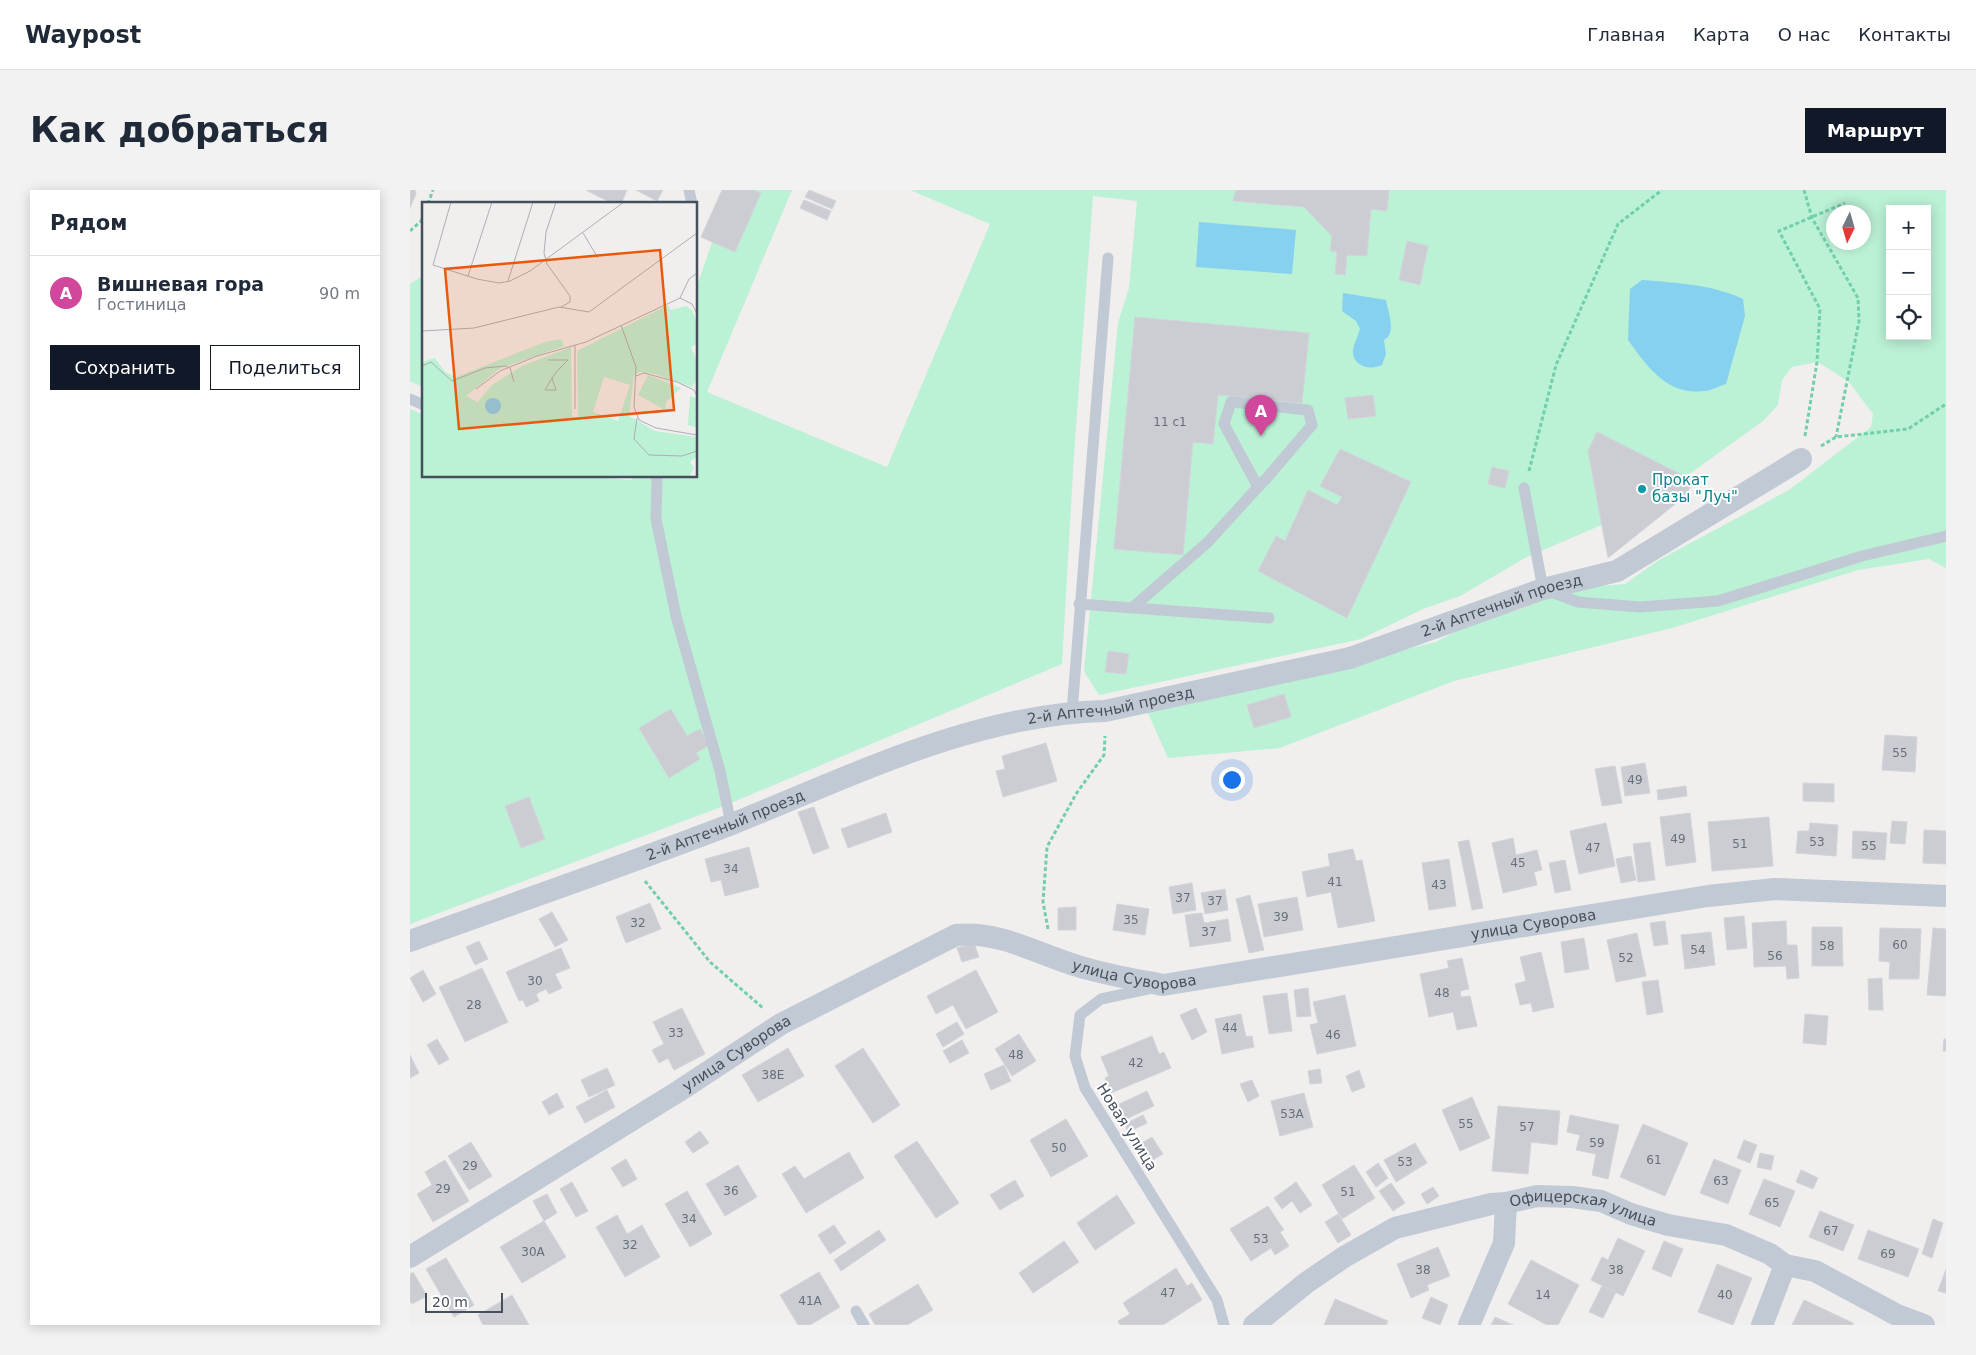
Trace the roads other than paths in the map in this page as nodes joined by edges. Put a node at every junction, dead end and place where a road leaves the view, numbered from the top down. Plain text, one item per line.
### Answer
1 (1108, 258) dead end
2 (410, 399) edge
3 (422, 404) edge
4 (1801, 459) road end
5 (657, 478) edge
6 (1258, 487) junction
7 (1524, 488) road end
8 (1946, 536) edge
9 (1543, 589) junction
10 (1079, 604) junction
11 (1132, 608) junction
12 (1269, 618) dead end
13 (1072, 712) junction
14 (731, 824) junction
15 (1946, 896) edge
16 (410, 941) edge
17 (1163, 985) junction
18 (1506, 1203) junction
19 (410, 1257) edge
20 (1785, 1265) junction
21 (856, 1312) dead end
22 (864, 1325) edge
23 (1224, 1325) edge
24 (1254, 1325) edge
25 (1468, 1325) edge
26 (1762, 1325) edge
27 (1924, 1325) edge

1 - 10 lane
2 - 3 lane
4 - 9 street, 2-й Аптечный проезд
5 - 14 lane
6 - 6 lane
6 - 11 lane
7 - 9 lane
8 - 9 lane
9 - 13 street, 2-й Аптечный проезд
10 - 11 lane
10 - 13 lane
11 - 12 lane
13 - 14 street, 2-й Аптечный проезд
14 - 16 street, 2-й Аптечный проезд
15 - 17 street, улица Суворова
17 - 19 street, улица Суворова
17 - 23 lane, Новая улица
18 - 20 street, Офицерская улица
18 - 24 street, Офицерская улица
18 - 25 street
20 - 26 street
20 - 27 street, Офицерская улица
21 - 22 lane

